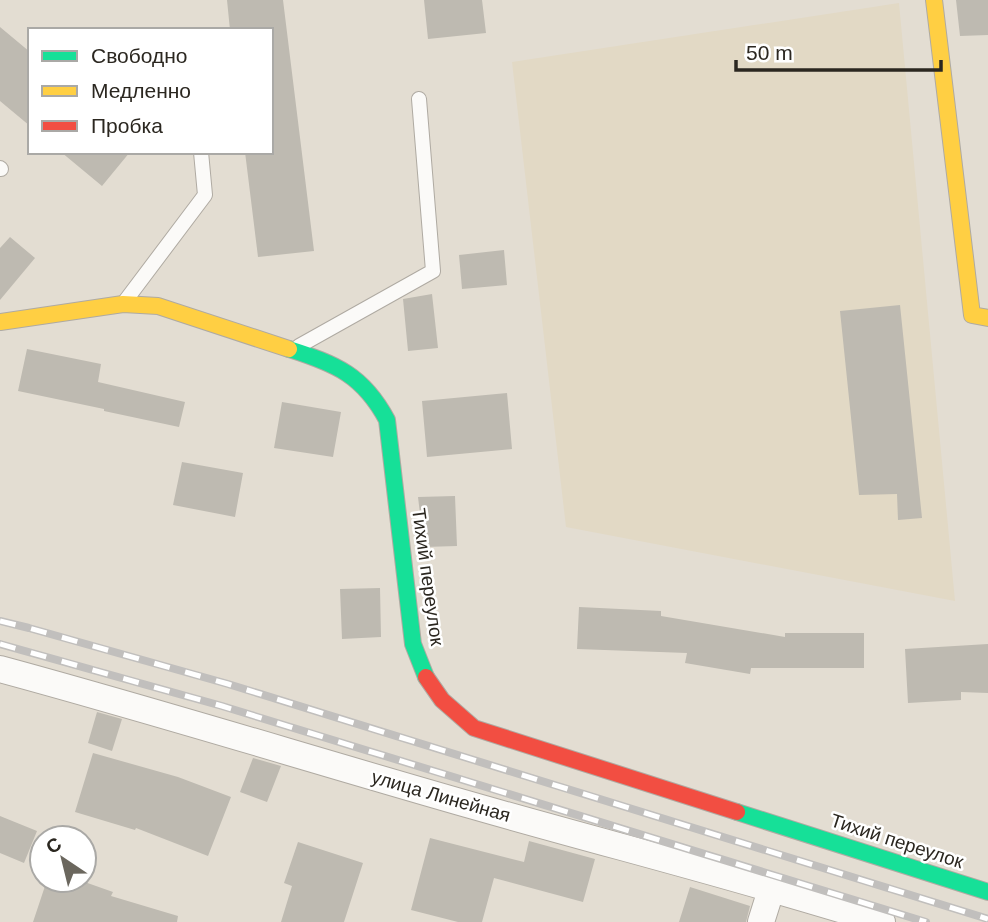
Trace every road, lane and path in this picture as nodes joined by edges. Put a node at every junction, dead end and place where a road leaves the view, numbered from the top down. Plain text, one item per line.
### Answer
1 (934, 0) edge
2 (419, 99) dead end
3 (201, 154) edge
4 (124, 304) junction
5 (980, 316) edge
6 (0, 322) edge
7 (292, 350) junction
8 (0, 669) edge
9 (772, 887) junction
10 (988, 892) edge
11 (761, 922) edge
12 (882, 922) edge

1 - 5 street
2 - 7 lane
3 - 4 lane
4 - 6 street, Тихий переулок
4 - 7 street, Тихий переулок
7 - 10 street, Тихий переулок
8 - 9 street, улица Линейная
9 - 11 street
9 - 12 street, улица Линейная

